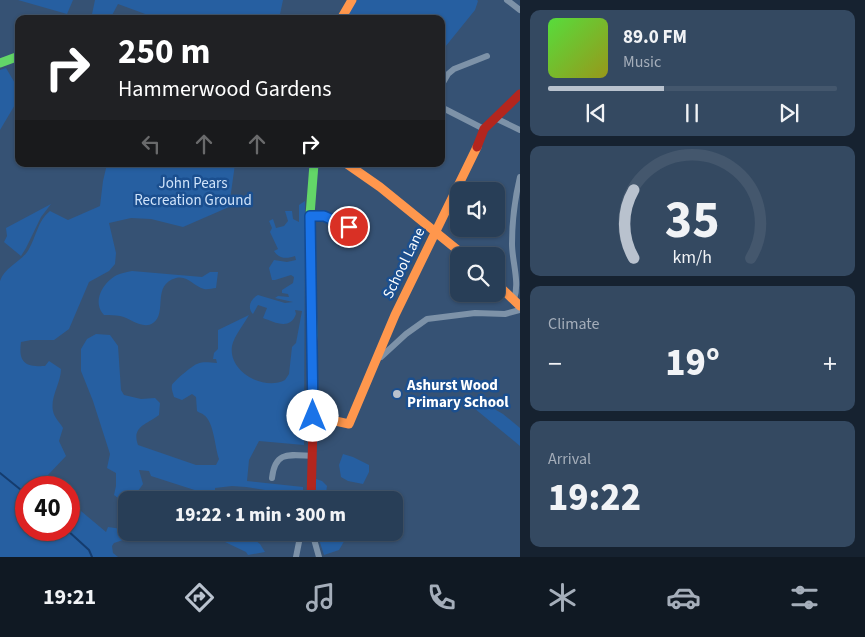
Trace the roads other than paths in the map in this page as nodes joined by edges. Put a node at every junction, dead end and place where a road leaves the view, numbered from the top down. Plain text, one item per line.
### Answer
1 (352, 0) edge
2 (507, 0) edge
3 (520, 10) edge
4 (343, 15) edge
5 (487, 56) dead end
6 (15, 57) edge
7 (0, 63) edge
8 (445, 79) edge
9 (520, 94) edge
10 (445, 109) edge
11 (495, 118) junction
12 (484, 129) junction
13 (520, 130) edge
14 (314, 167) edge
15 (351, 167) edge
16 (520, 177) edge
17 (310, 216) junction
18 (435, 231) junction
19 (353, 238) dead end
20 (454, 247) edge
21 (505, 292) edge
22 (517, 302) edge
23 (520, 310) edge
24 (377, 358) junction
25 (313, 416) junction
26 (290, 455) junction
27 (313, 456) junction
28 (290, 464) dead end
29 (272, 478) dead end
30 (311, 491) edge
31 (299, 541) edge
32 (315, 541) edge
33 (296, 557) edge
34 (319, 557) edge

1 - 4 street
2 - 3 street
5 - 8 street
6 - 7 street
9 - 11 street, School Lane
10 - 12 street
11 - 12 street, School Lane
11 - 13 street
12 - 18 street, School Lane
14 - 17 street
15 - 18 street
16 - 22 street
17 - 19 street
17 - 25 street
18 - 20 street
18 - 24 street, School Lane
21 - 22 street
23 - 24 street
24 - 25 street, School Lane
25 - 27 street
26 - 27 street
26 - 28 street
26 - 29 street
27 - 30 street
31 - 33 street
32 - 34 street

